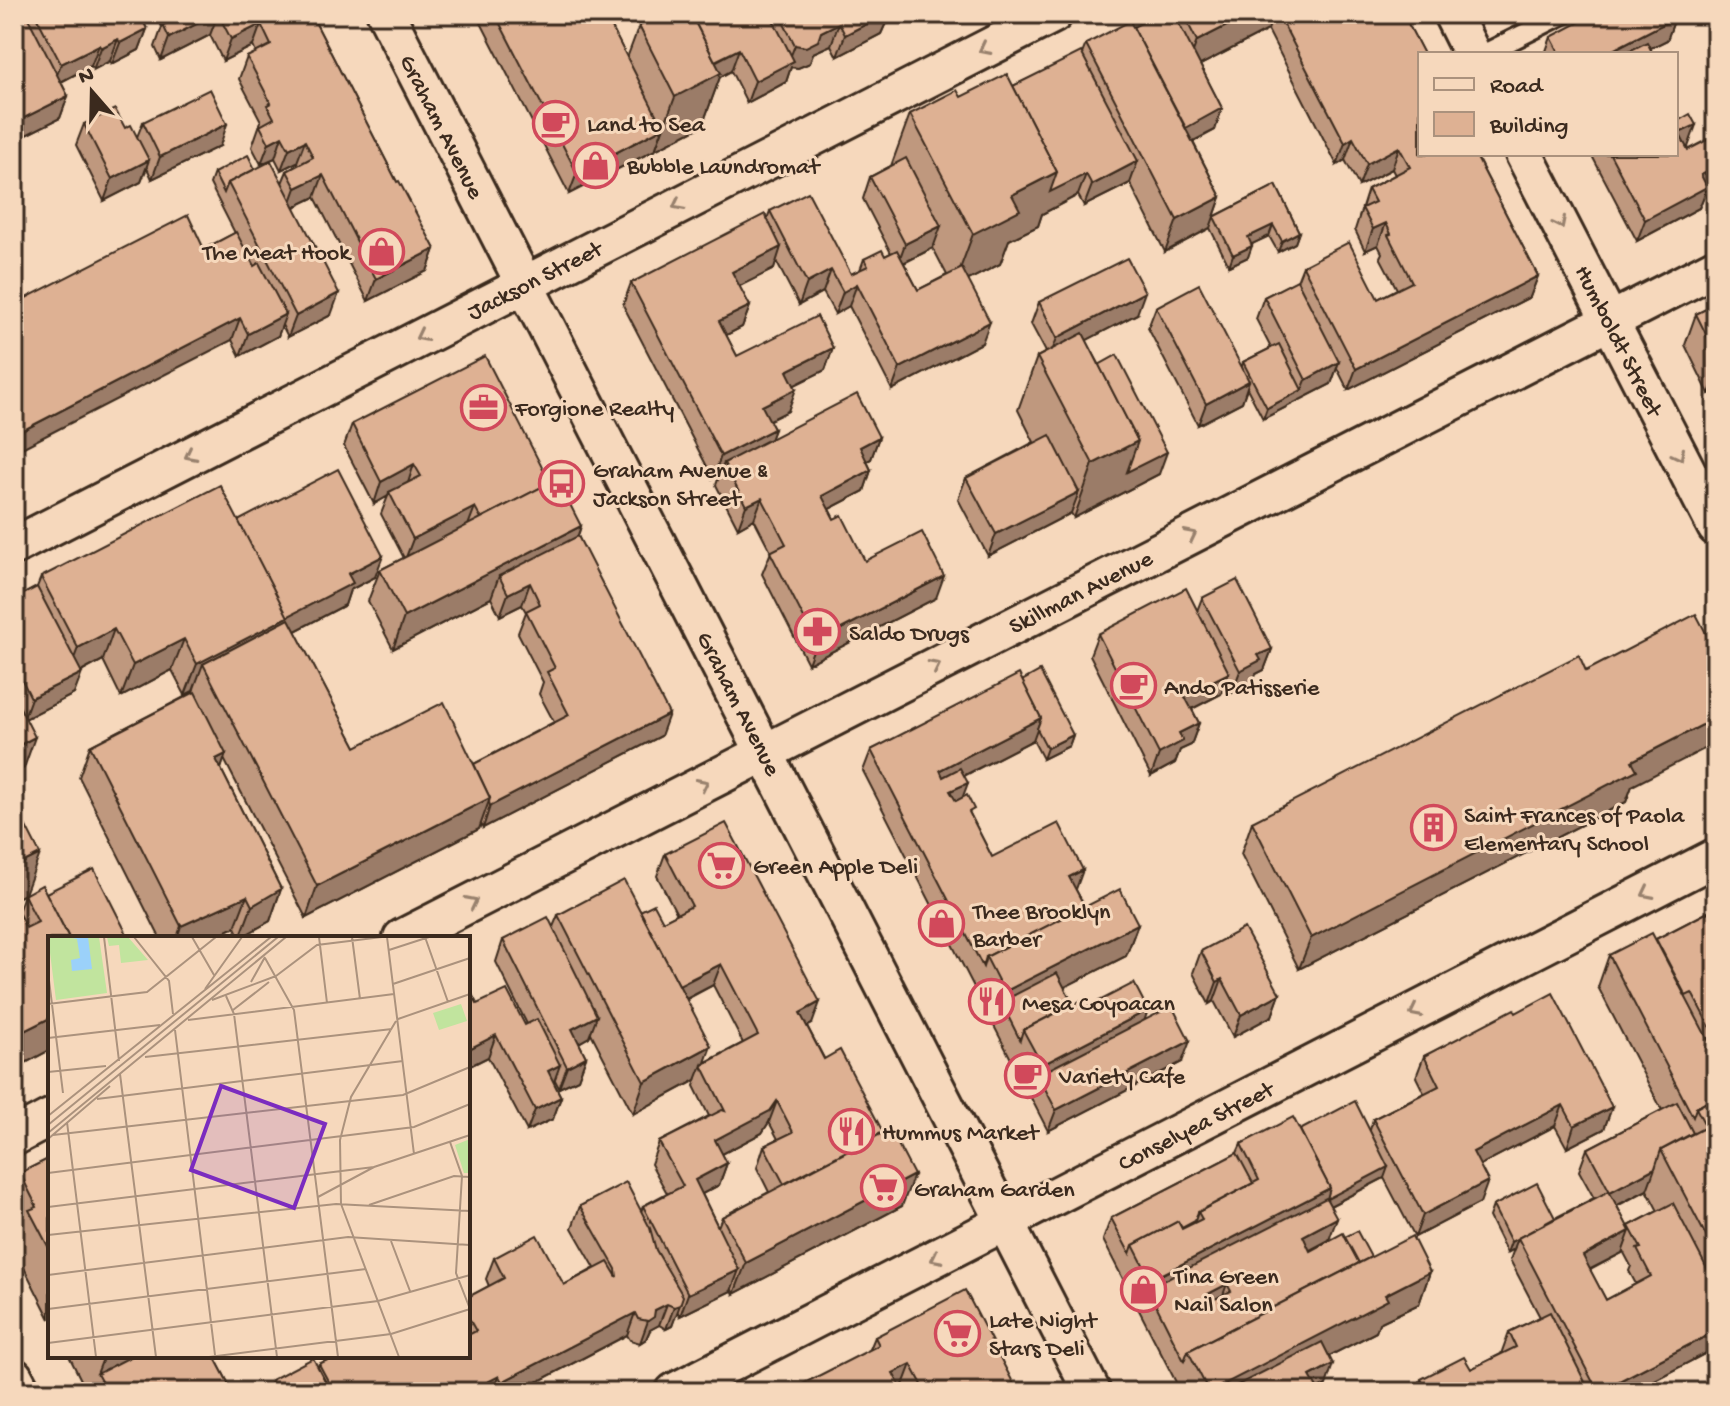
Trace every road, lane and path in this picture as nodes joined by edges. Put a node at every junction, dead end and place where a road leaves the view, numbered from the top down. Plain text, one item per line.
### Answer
1 (386, 14) edge
2 (1054, 14) edge
3 (1452, 14) edge
4 (1564, 14) edge
5 (1471, 52) edge
6 (1488, 52) edge
7 (1525, 156) edge
8 (1716, 267) edge
9 (524, 284) junction
10 (1610, 321) junction
11 (1716, 527) edge
12 (14, 546) edge
13 (765, 752) junction
14 (1716, 857) edge
15 (406, 936) edge
16 (48, 1119) edge
17 (14, 1137) edge
18 (1005, 1222) junction
19 (14, 1377) edge
20 (22, 1392) edge
21 (674, 1392) edge
22 (1092, 1392) edge

1 - 9 street, Graham Avenue
2 -> 9 street, Jackson Street
3 - 5 street
4 - 6 lane
7 -> 10 street, Humboldt Street
8 - 10 street, Skillman Avenue
9 -> 12 street, Jackson Street
9 - 13 street, Graham Avenue
10 -> 11 street, Humboldt Street
13 -> 10 street, Skillman Avenue
15 -> 13 street, Skillman Avenue
13 - 18 street, Graham Avenue
14 -> 18 street, Conselyea Street
16 - 17 street
18 -> 21 street, Conselyea Street
18 - 22 street, Graham Avenue
19 - 20 street

